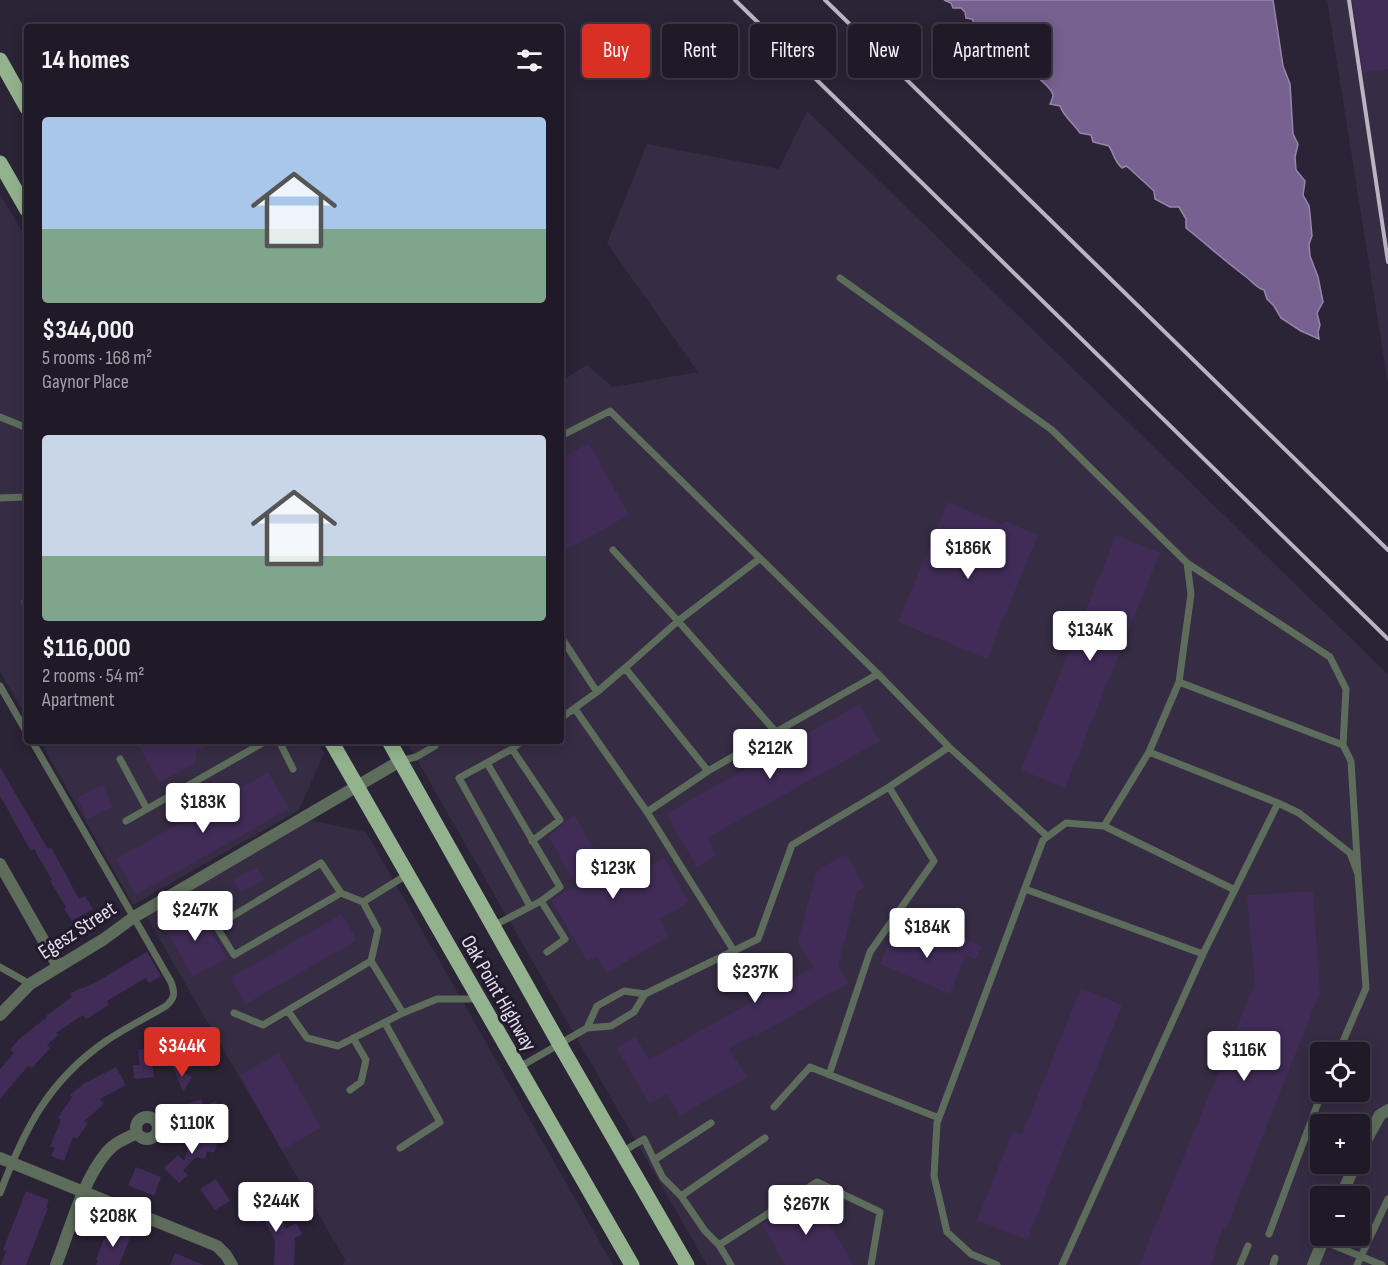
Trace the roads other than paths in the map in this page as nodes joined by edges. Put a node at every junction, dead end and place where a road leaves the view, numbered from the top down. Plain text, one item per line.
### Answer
1 (0, 60) edge
2 (24, 103) edge
3 (0, 163) edge
4 (24, 205) edge
5 (840, 278) dead end
6 (0, 417) edge
7 (24, 427) edge
8 (564, 434) edge
9 (24, 497) edge
10 (0, 498) edge
11 (613, 550) dead end
12 (759, 559) junction
13 (1187, 563) junction
14 (678, 621) junction
15 (564, 642) edge
16 (625, 668) junction
17 (878, 674) junction
18 (1179, 682) junction
19 (0, 686) edge
20 (597, 692) junction
21 (575, 709) junction
22 (564, 716) edge
23 (24, 728) edge
24 (776, 732) junction
25 (34, 744) edge
26 (261, 744) edge
27 (280, 744) edge
28 (333, 744) edge
29 (391, 744) edge
30 (434, 744) edge
31 (518, 744) edge
32 (1343, 745) junction
33 (948, 747) junction
34 (512, 749) junction
35 (1149, 752) junction
36 (120, 759) dead end
37 (400, 761) junction
38 (487, 763) junction
39 (293, 769) dead end
40 (708, 771) junction
41 (357, 787) junction
42 (889, 787) junction
43 (1278, 803) junction
44 (147, 808) junction
45 (646, 812) junction
46 (126, 821) dead end
47 (1104, 826) junction
48 (1047, 836) junction
49 (532, 841) junction
50 (0, 864) edge
51 (408, 874) junction
52 (1358, 874) junction
53 (1024, 889) junction
54 (1235, 890) junction
55 (341, 893) junction
56 (541, 901) junction
57 (363, 902) junction
58 (530, 906) junction
59 (134, 917) junction
60 (493, 926) junction
61 (734, 951) junction
62 (547, 952) dead end
63 (1203, 954) junction
64 (371, 961) junction
65 (58, 966) junction
66 (0, 967) edge
67 (30, 984) junction
68 (645, 994) junction
69 (479, 999) junction
70 (288, 1011) junction
71 (234, 1013) dead end
72 (403, 1013) junction
73 (0, 1014) edge
74 (385, 1023) junction
75 (587, 1028) junction
76 (353, 1038) junction
77 (1343, 1042) edge
78 (560, 1045) junction
79 (518, 1068) junction
80 (829, 1075) junction
81 (350, 1090) dead end
82 (1318, 1102) edge
83 (774, 1107) dead end
84 (1388, 1110) edge
85 (939, 1118) junction
86 (711, 1123) dead end
87 (137, 1132) dead end
88 (1370, 1133) edge
89 (765, 1138) dead end
90 (400, 1148) dead end
91 (622, 1152) junction
92 (6, 1160) edge
93 (654, 1160) junction
94 (85, 1192) junction
95 (0, 1193) edge
96 (681, 1196) junction
97 (1388, 1199) edge
98 (1269, 1234) dead end
99 (718, 1245) junction
100 (1248, 1246) dead end
101 (1321, 1246) edge
102 (1340, 1246) edge
103 (1361, 1256) junction
104 (56, 1265) edge
105 (231, 1265) edge
106 (632, 1265) edge
107 (687, 1265) edge
108 (730, 1265) edge
109 (871, 1265) edge
110 (997, 1265) edge
111 (1062, 1265) edge
112 (1240, 1265) edge
113 (1313, 1265) edge
114 (1357, 1265) edge
115 (1382, 1265) edge

1 - 2 main road
3 - 4 main road
5 - 13 lane
6 - 7 lane
8 - 12 lane
9 - 10 lane
11 - 14 lane
12 - 14 lane
12 - 17 lane
13 - 18 lane
13 - 32 lane
14 - 16 lane
14 - 24 lane
15 - 20 lane
16 - 20 lane
16 - 40 lane
17 - 24 lane
17 - 33 lane
18 - 32 lane
18 - 35 lane
19 - 23 lane
20 - 21 lane
21 - 22 lane
21 - 45 lane
24 - 40 lane
25 - 59 lane
26 - 44 lane
27 - 39 lane
28 - 41 main road, Oak Point Highway
29 - 37 main road, Oak Point Highway
30 - 37 lane
31 - 34 lane
32 - 52 lane
33 - 42 lane
33 - 48 lane
34 - 38 lane
34 - 49 lane
35 - 43 lane
35 - 47 lane
36 - 44 lane
37 - 41 street, Egesz Street
37 - 60 main road, Oak Point Highway
38 - 49 lane
38 - 58 lane
40 - 45 lane
41 - 51 main road, Oak Point Highway
41 - 59 street, Egesz Street
42 - 61 lane
42 - 80 lane
43 - 52 lane
43 - 54 lane
44 - 46 lane
45 - 61 lane
47 - 48 lane
47 - 54 lane
48 - 53 lane
49 - 56 lane
50 - 65 street
51 - 57 lane
51 - 69 main road, Oak Point Highway
52 - 77 lane
53 - 63 lane
53 - 85 lane
54 - 63 lane
55 - 55 lane
55 - 57 lane
56 - 58 lane
56 - 62 lane
57 - 64 lane
58 - 60 lane
59 - 65 street, Egesz Street
59 - 92 lane
60 - 78 main road, Oak Point Highway
61 - 68 lane
63 - 111 lane
64 - 70 lane
64 - 72 lane
65 - 67 street, Egesz Street
66 - 67 lane
67 - 73 street, Egesz Street
68 - 75 lane
68 - 75 lane
69 - 72 lane
69 - 79 main road, Oak Point Highway
70 - 71 lane
70 - 76 lane
72 - 74 lane
74 - 76 lane
74 - 90 lane
75 - 78 lane
76 - 81 lane
78 - 79 lane
78 - 91 main road, Oak Point Highway
79 - 106 main road, Oak Point Highway
80 - 83 lane
80 - 85 lane
82 - 98 lane
84 - 88 street
85 - 110 lane
86 - 93 lane
87 - 94 street
89 - 96 lane
91 - 93 lane
91 - 107 main road, Oak Point Highway
92 - 94 street
92 - 95 lane
93 - 96 lane
94 - 104 street
94 - 105 street
96 - 99 lane
97 - 103 lane
99 - 108 lane
99 - 109 lane
100 - 112 lane
101 - 113 street
102 - 103 lane
103 - 114 lane
103 - 115 lane

